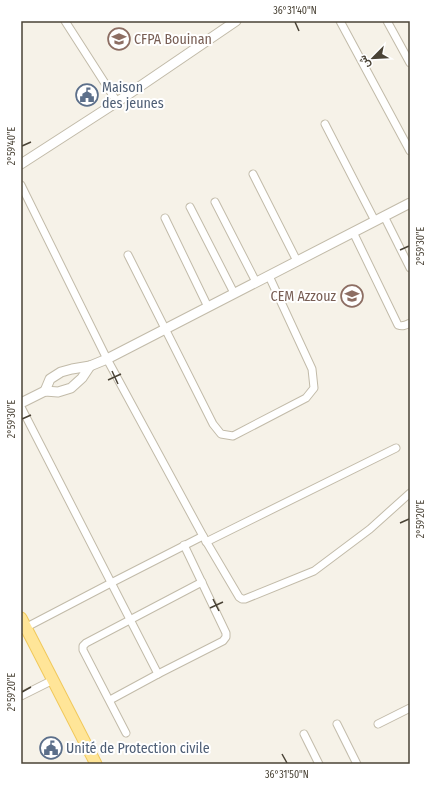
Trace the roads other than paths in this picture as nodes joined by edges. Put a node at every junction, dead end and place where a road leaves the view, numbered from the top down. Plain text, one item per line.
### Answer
1 (65, 21) edge
2 (236, 21) edge
3 (340, 21) edge
4 (387, 21) edge
5 (410, 63) edge
6 (117, 102) junction
7 (325, 124) dead end
8 (410, 151) edge
9 (21, 164) edge
10 (253, 174) dead end
11 (21, 185) edge
12 (215, 202) dead end
13 (410, 203) edge
14 (190, 207) dead end
15 (384, 216) junction
16 (165, 218) dead end
17 (375, 221) junction
18 (353, 232) junction
19 (128, 256) dead end
20 (297, 261) junction
21 (410, 268) edge
22 (268, 276) junction
23 (256, 282) junction
24 (234, 293) junction
25 (208, 307) junction
26 (410, 323) edge
27 (165, 329) junction
28 (107, 359) junction
29 (90, 366) junction
30 (45, 391) junction
31 (21, 403) edge
32 (21, 407) edge
33 (396, 448) dead end
34 (410, 493) edge
35 (205, 539) junction
36 (184, 545) junction
37 (202, 582) junction
38 (111, 583) junction
39 (130, 619) junction
40 (23, 625) edge
41 (158, 674) junction
42 (53, 680) junction
43 (21, 696) edge
44 (110, 700) junction
45 (410, 708) edge
46 (337, 724) dead end
47 (378, 724) dead end
48 (126, 733) dead end
49 (304, 734) dead end
50 (96, 764) edge
51 (319, 764) edge
52 (357, 764) edge

1 - 6 street
2 - 6 street
3 - 8 street
4 - 5 street
6 - 9 street
7 - 17 street
10 - 20 street
11 - 28 street
12 - 23 street
13 - 15 street
14 - 24 street
15 - 17 street
15 - 21 street
16 - 25 street
17 - 18 street
18 - 20 street
18 - 26 street
19 - 27 street
20 - 22 street
22 - 23 street
22 - 27 street
23 - 24 street
24 - 25 street
25 - 27 street
27 - 28 street
28 - 29 street
28 - 35 street
29 - 30 street
29 - 30 street
30 - 31 street
32 - 38 street
33 - 35 street
34 - 35 street
35 - 36 street
36 - 37 street
36 - 38 street
37 - 39 street
37 - 41 street
38 - 39 street
38 - 40 street
39 - 41 street
39 - 44 street
40 - 42 main road
41 - 44 street
42 - 43 street
42 - 50 main road
44 - 48 street
45 - 47 street
46 - 52 street
49 - 51 street

